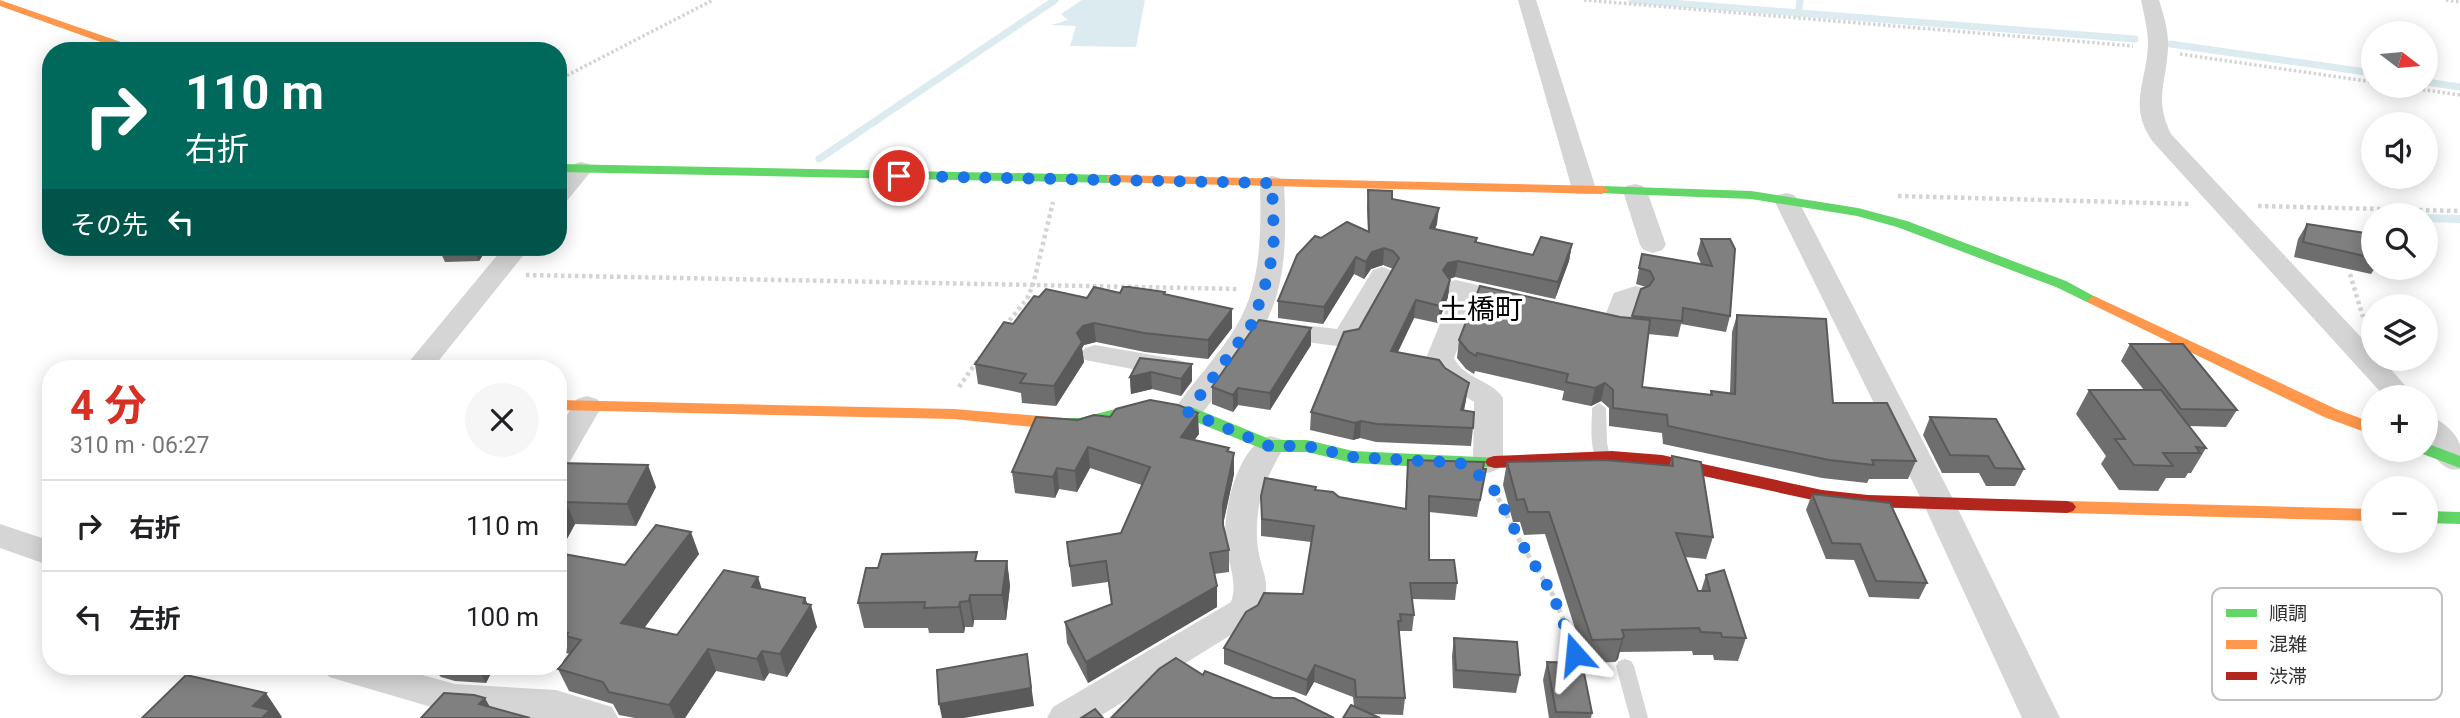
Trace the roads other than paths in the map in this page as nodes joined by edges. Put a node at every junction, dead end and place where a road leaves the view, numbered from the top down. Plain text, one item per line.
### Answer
1 (1527, 0) edge
2 (2150, 0) edge
3 (0, 2) edge
4 (112, 42) edge
5 (570, 169) edge
6 (1272, 183) junction
7 (1584, 189) junction
8 (1635, 191) junction
9 (1786, 200) junction
10 (1653, 245) dead end
11 (509, 256) edge
12 (1382, 275) dead end
13 (1635, 294) dead end
14 (1251, 325) junction
15 (1095, 354) dead end
16 (424, 360) edge
17 (1216, 372) junction
18 (2390, 385) edge
19 (573, 405) edge
20 (1599, 408) dead end
21 (1188, 412) junction
22 (567, 425) edge
23 (2361, 425) edge
24 (2438, 437) edge
25 (1269, 446) junction
26 (2438, 454) edge
27 (1602, 457) junction
28 (2457, 461) edge
29 (1474, 463) junction
30 (1939, 503) junction
31 (2361, 515) edge
32 (2438, 517) edge
33 (2460, 518) edge
34 (0, 536) edge
35 (42, 551) edge
36 (1172, 653) junction
37 (1625, 666) dead end
38 (1207, 676) edge
39 (420, 677) edge
40 (599, 718) edge
41 (1066, 718) edge
42 (1639, 718) edge
43 (2041, 718) edge

1 - 7 street
2 - 18 street
3 - 4 street
5 - 6 street
6 - 7 street
6 - 14 street
7 - 8 street
8 - 9 street
8 - 10 street
9 - 23 street
9 - 30 street
11 - 16 street
12 - 14 street
13 - 29 street
14 - 17 street
15 - 17 street
17 - 21 street
19 - 21 street
19 - 22 street
20 - 27 lane
21 - 25 street
24 - 28 street
25 - 29 street
25 - 36 street
26 - 28 street
27 - 29 street
27 - 30 street
30 - 31 street
30 - 43 street
32 - 33 street
34 - 35 street
36 - 38 street
36 - 41 street
37 - 42 lane
39 - 40 street

